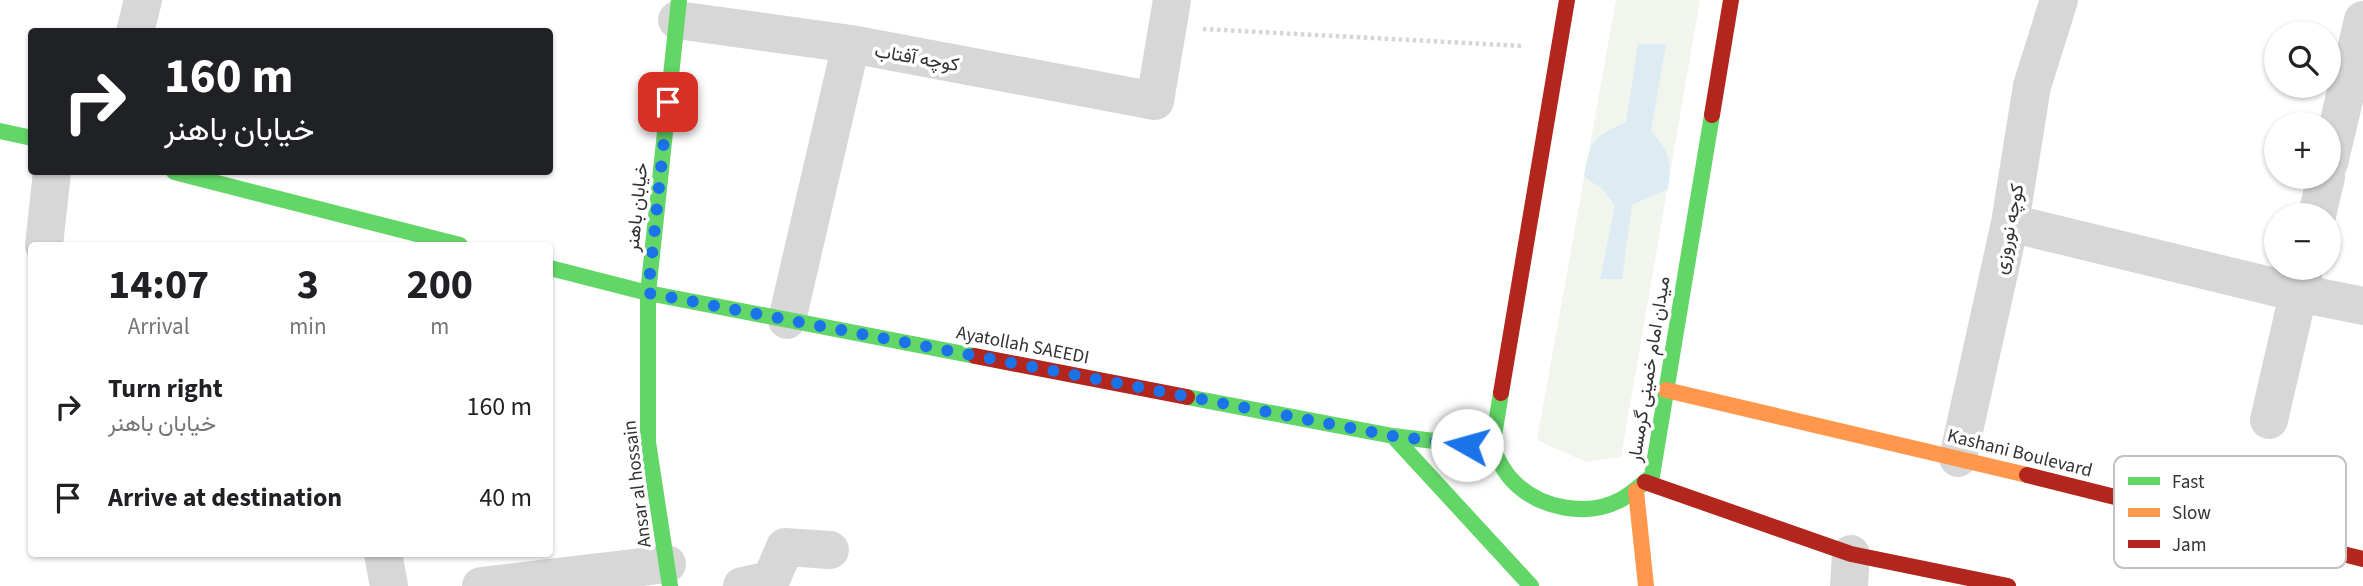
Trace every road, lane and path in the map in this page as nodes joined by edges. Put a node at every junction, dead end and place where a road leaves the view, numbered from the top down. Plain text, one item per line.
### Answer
1 (143, 0) edge
2 (1567, 0) edge
3 (1731, 0) edge
4 (2059, 0) edge
5 (678, 10) edge
6 (1170, 14) edge
7 (2363, 20) edge
8 (136, 28) edge
9 (852, 44) junction
10 (1559, 48) junction
11 (2341, 113) edge
12 (0, 131) edge
13 (28, 137) edge
14 (52, 175) edge
15 (186, 175) edge
16 (2010, 223) junction
17 (44, 242) edge
18 (448, 242) edge
19 (553, 269) edge
20 (2264, 273) edge
21 (2302, 280) edge
22 (648, 293) junction
23 (2363, 306) edge
24 (787, 320) junction
25 (1666, 390) junction
26 (2269, 420) dead end
27 (1393, 436) junction
28 (1492, 449) junction
29 (1958, 458) junction
30 (1641, 486) junction
31 (2114, 497) edge
32 (830, 550) dead end
33 (2346, 555) edge
34 (384, 557) edge
35 (2363, 559) edge
36 (1850, 570) edge
37 (669, 575) edge
38 (492, 585) edge
39 (389, 586) edge
40 (742, 586) edge
41 (1531, 586) edge
42 (1646, 586) edge
43 (2008, 586) edge

1 - 8 street
2 - 10 main road
3 - 25 main road, میدان امام خمینی گرمسار
4 - 16 street, کوچه نوروزی
5 - 9 street, کوچه آفتاب
5 - 22 main road, خیابان باهنر
6 - 9 street, کوچه آفتاب
6 - 10 path
7 - 11 street
9 - 24 street
10 - 28 main road
12 - 13 main road
14 - 17 street
15 - 18 main road
16 - 20 street
16 - 29 street, کوچه نوروزی
19 - 22 main road, Ayatollah SAEEDI
21 - 23 street
21 - 26 street
22 - 24 main road, Ayatollah SAEEDI
22 - 37 main road, Ansar al hossain
24 - 27 main road, Ayatollah SAEEDI
25 - 29 main road, Kashani Boulevard
25 - 30 main road, میدان امام خمینی گرمسار
27 - 28 main road, Ayatollah SAEEDI
27 - 41 main road
28 - 30 main road, میدان امام خمینی گرمسار
29 - 31 main road, Kashani Boulevard
30 - 36 main road
30 - 42 main road
32 - 40 street
33 - 35 main road, Kashani Boulevard
34 - 39 street
36 - 43 main road
37 - 38 street

